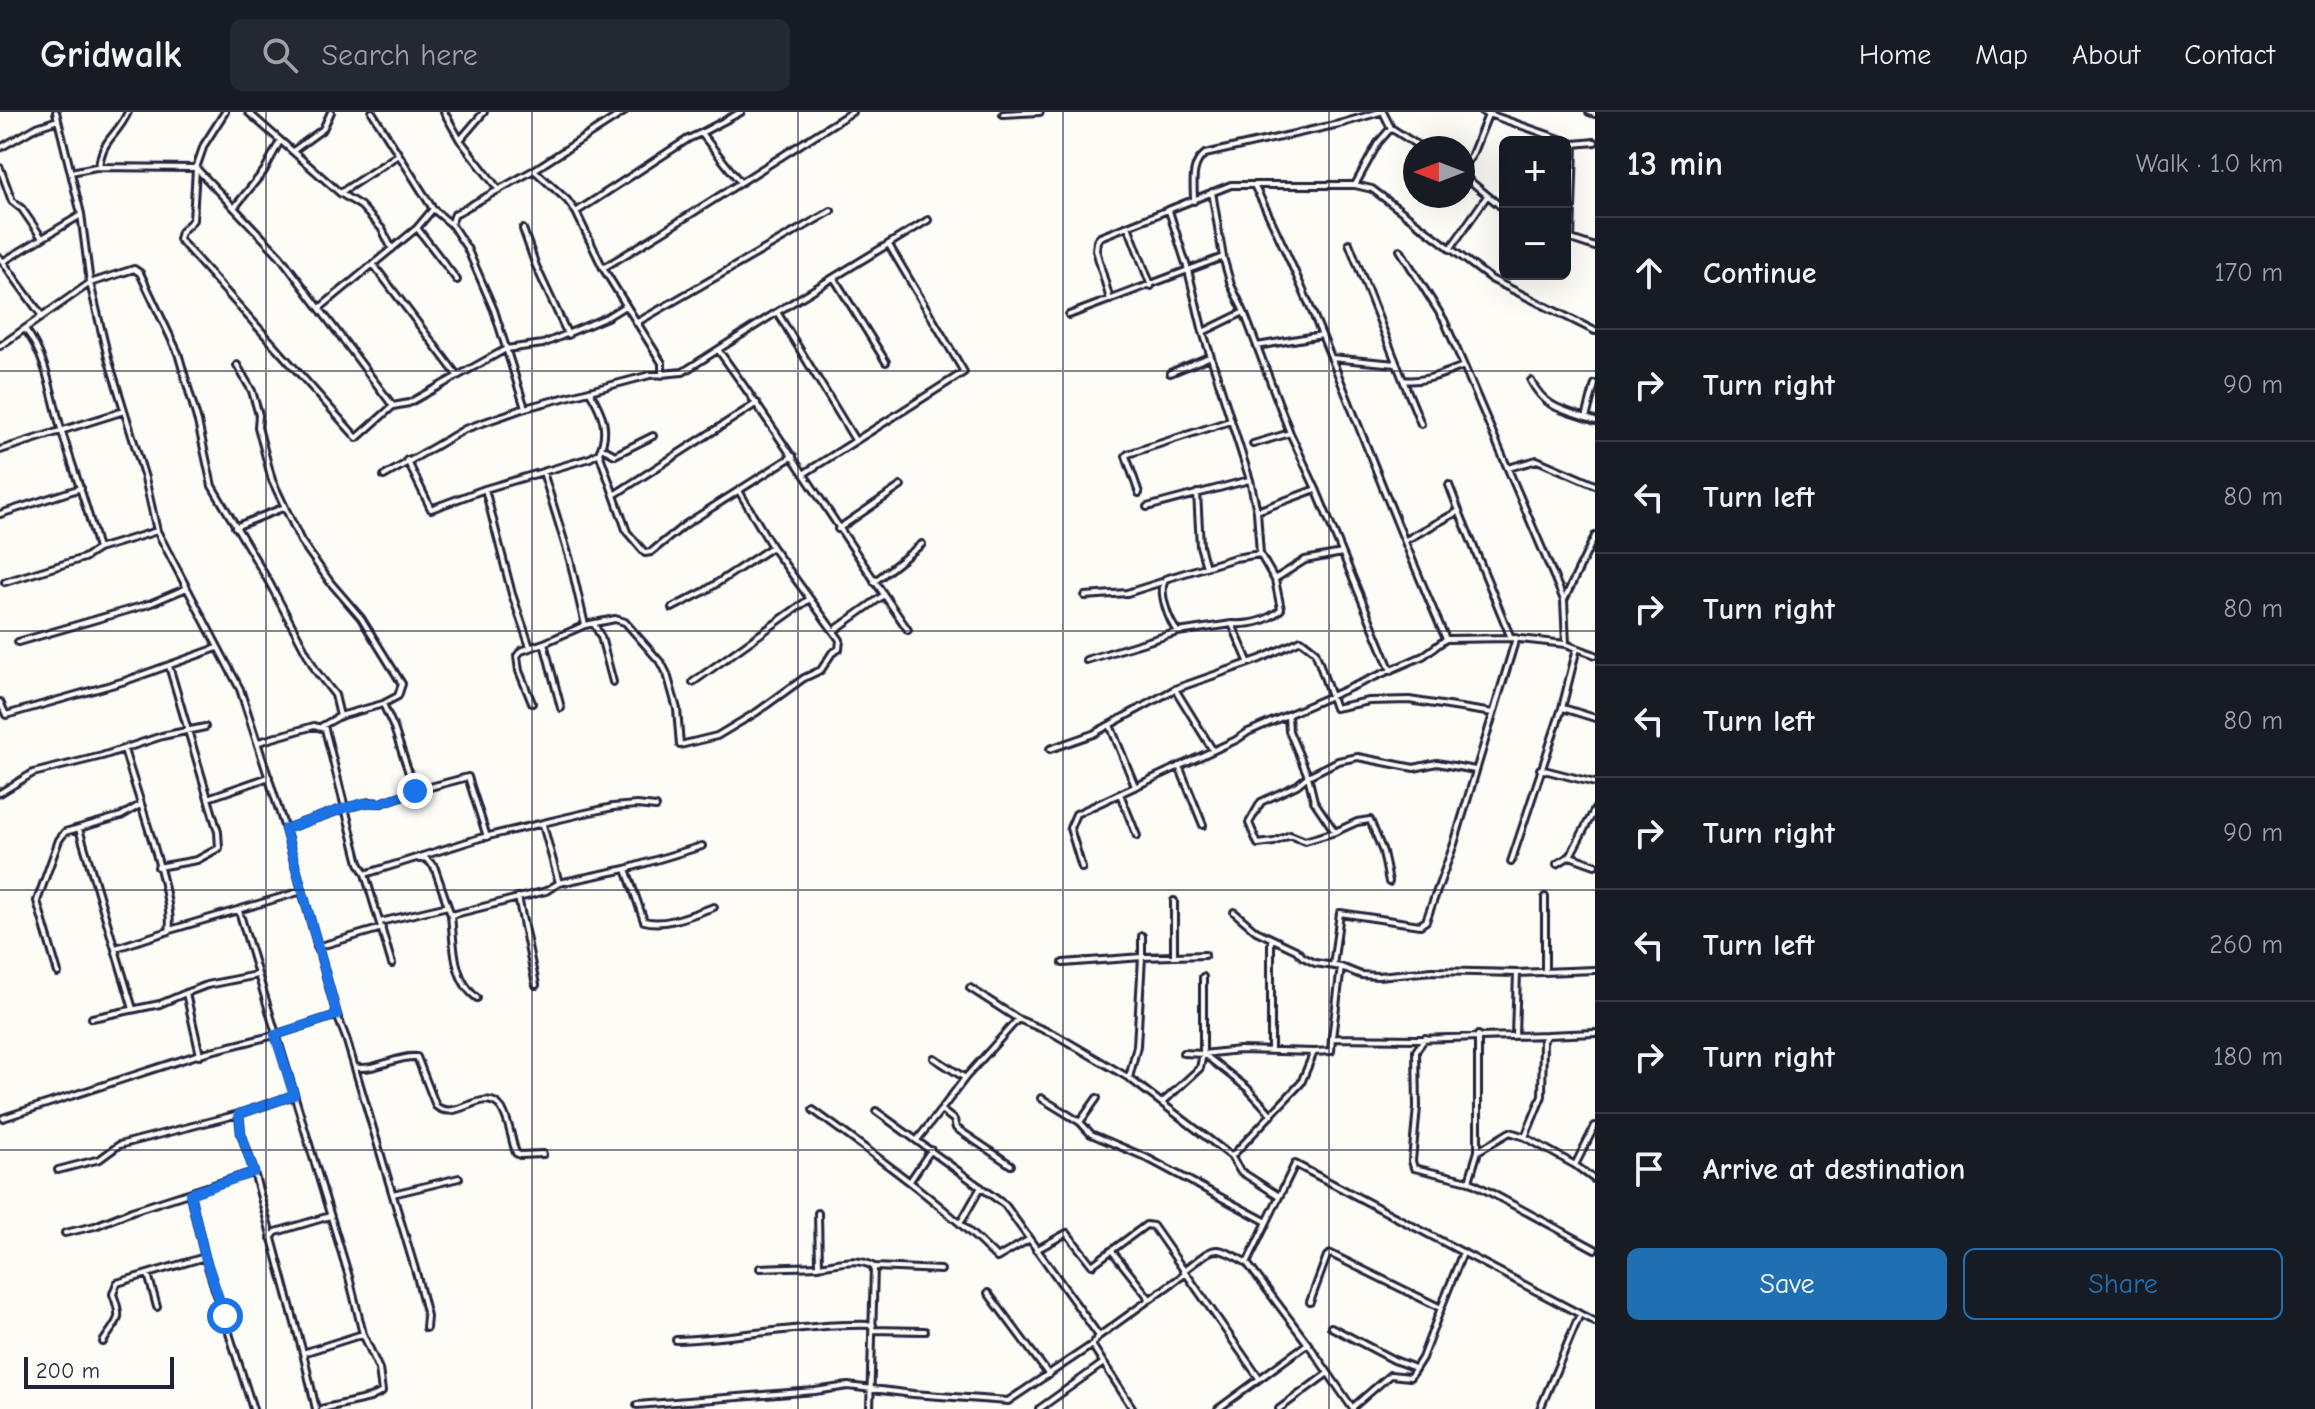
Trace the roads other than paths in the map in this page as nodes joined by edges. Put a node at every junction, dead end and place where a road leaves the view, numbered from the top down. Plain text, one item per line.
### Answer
1 (56, 112) edge
2 (128, 112) edge
3 (217, 112) edge
4 (248, 112) edge
5 (331, 112) edge
6 (372, 112) edge
7 (444, 112) edge
8 (484, 112) edge
9 (624, 112) edge
10 (741, 112) edge
11 (852, 112) edge
12 (1040, 112) edge
13 (1382, 112) edge
14 (1589, 112) edge
15 (224, 113) edge
16 (1003, 114) dead end
17 (1486, 114) edge
18 (1595, 114) edge
19 (58, 120) junction
20 (1391, 128) junction
21 (701, 133) junction
22 (1403, 136) edge
23 (1549, 136) edge
24 (460, 140) junction
25 (280, 141) junction
26 (1595, 142) edge
27 (1571, 143) edge
28 (1574, 144) junction
29 (1475, 146) edge
30 (0, 148) edge
31 (293, 151) junction
32 (399, 155) junction
33 (99, 167) junction
34 (0, 168) edge
35 (196, 168) junction
36 (534, 170) junction
37 (71, 172) junction
38 (740, 182) junction
39 (1253, 185) junction
40 (1355, 185) junction
41 (1475, 186) edge
42 (499, 190) junction
43 (1212, 192) junction
44 (340, 193) junction
45 (1487, 196) junction
46 (1194, 201) junction
47 (1502, 208) edge
48 (1570, 208) edge
49 (234, 209) junction
50 (433, 209) junction
51 (831, 211) dead end
52 (1169, 211) junction
53 (576, 212) junction
54 (81, 214) junction
55 (928, 220) dead end
56 (449, 222) junction
57 (1128, 226) junction
58 (417, 228) junction
59 (523, 229) dead end
60 (42, 238) junction
61 (1571, 239) edge
62 (1349, 243) dead end
63 (889, 245) junction
64 (1595, 247) edge
65 (392, 249) junction
66 (1450, 249) junction
67 (1400, 250) dead end
68 (1223, 257) junction
69 (2, 260) edge
70 (373, 264) junction
71 (603, 268) junction
72 (1188, 270) junction
73 (834, 278) junction
74 (457, 280) dead end
75 (90, 283) junction
76 (1151, 286) junction
77 (1110, 300) junction
78 (625, 306) junction
79 (321, 307) junction
80 (777, 312) junction
81 (1244, 312) junction
82 (1069, 315) dead end
83 (42, 316) junction
84 (636, 323) junction
85 (25, 329) junction
86 (1595, 331) edge
87 (1203, 332) junction
88 (568, 335) junction
89 (1322, 335) junction
90 (0, 346) edge
91 (1257, 346) junction
92 (506, 349) junction
93 (719, 350) junction
94 (1210, 357) junction
95 (1331, 358) junction
96 (886, 362) dead end
97 (1396, 364) junction
98 (237, 365) dead end
99 (1464, 366) junction
100 (1170, 373) dead end
101 (457, 375) junction
102 (662, 375) junction
103 (1403, 380) junction
104 (1531, 381) dead end
105 (1595, 384) edge
106 (589, 391) junction
107 (757, 403) junction
108 (393, 406) junction
109 (525, 408) junction
110 (124, 411) junction
111 (1586, 418) junction
112 (1230, 421) junction
113 (1595, 421) edge
114 (1421, 424) dead end
115 (62, 431) junction
116 (1290, 433) junction
117 (653, 436) dead end
118 (855, 440) junction
119 (1253, 444) dead end
120 (1, 448) edge
121 (600, 450) junction
122 (793, 456) junction
123 (407, 460) junction
124 (1507, 468) junction
125 (543, 472) junction
126 (805, 473) junction
127 (384, 476) dead end
128 (1250, 480) junction
129 (1449, 485) dead end
130 (1595, 485) edge
131 (901, 486) dead end
132 (81, 488) junction
133 (485, 489) junction
134 (1316, 489) junction
135 (739, 491) junction
136 (1139, 493) dead end
137 (1197, 493) junction
138 (614, 495) junction
139 (286, 507) junction
140 (1147, 507) dead end
141 (1257, 511) junction
142 (1459, 511) junction
143 (0, 514) edge
144 (235, 527) junction
145 (838, 529) junction
146 (157, 531) junction
147 (1595, 536) edge
148 (1406, 540) junction
149 (922, 544) dead end
150 (772, 547) junction
151 (98, 549) junction
152 (1342, 553) junction
153 (1260, 554) junction
154 (1206, 567) junction
155 (1275, 580) junction
156 (5, 582) dead end
157 (874, 582) junction
158 (1162, 582) junction
159 (187, 588) junction
160 (884, 595) junction
161 (1085, 596) dead end
162 (808, 600) junction
163 (1564, 600) junction
164 (672, 608) dead end
165 (594, 623) junction
166 (1232, 624) junction
167 (585, 625) junction
168 (835, 630) junction
169 (908, 630) dead end
170 (1178, 632) junction
171 (1514, 638) junction
172 (1446, 639) junction
173 (18, 642) dead end
174 (544, 643) junction
175 (1566, 644) junction
176 (530, 647) junction
177 (217, 648) junction
178 (1577, 648) junction
179 (1595, 655) edge
180 (1260, 659) junction
181 (1086, 660) dead end
182 (169, 666) junction
183 (1391, 671) junction
184 (613, 682) dead end
185 (693, 682) dead end
186 (1175, 689) junction
187 (1333, 696) junction
188 (0, 702) edge
189 (532, 703) dead end
190 (383, 704) junction
191 (561, 708) dead end
192 (1562, 708) junction
193 (1493, 713) junction
194 (340, 716) junction
195 (1288, 716) junction
196 (1595, 718) edge
197 (1110, 725) junction
198 (322, 726) junction
199 (205, 727) dead end
200 (187, 732) junction
201 (259, 742) junction
202 (124, 749) junction
203 (1050, 749) dead end
204 (1212, 749) junction
205 (1179, 766) junction
206 (1540, 769) junction
207 (1475, 770) junction
208 (1308, 776) junction
209 (269, 777) junction
210 (1595, 783) edge
211 (1135, 786) junction
212 (415, 791) junction
213 (0, 793) edge
214 (1120, 794) junction
215 (208, 798) junction
216 (140, 805) junction
217 (656, 807) dead end
218 (345, 808) junction
219 (1595, 809) edge
220 (543, 825) junction
221 (1203, 825) dead end
222 (79, 829) junction
223 (285, 829) junction
224 (1335, 832) junction
225 (1137, 836) dead end
226 (487, 837) junction
227 (702, 846) dead end
228 (1570, 856) junction
229 (419, 859) junction
230 (1511, 862) dead end
231 (1557, 864) dead end
232 (1595, 865) edge
233 (158, 867) junction
234 (1082, 868) dead end
235 (626, 869) junction
236 (365, 874) junction
237 (1389, 882) dead end
238 (559, 883) junction
239 (302, 891) junction
240 (518, 897) junction
241 (1545, 897) dead end
242 (1174, 901) dead end
243 (448, 906) junction
244 (714, 907) dead end
245 (239, 911) junction
246 (1234, 912) dead end
247 (451, 915) junction
248 (381, 925) junction
249 (169, 931) junction
250 (1142, 936) dead end
251 (1271, 940) junction
252 (317, 947) junction
253 (116, 948) junction
254 (1205, 955) dead end
255 (1174, 956) junction
256 (1142, 957) junction
257 (1063, 963) dead end
258 (392, 964) dead end
259 (1333, 966) junction
260 (1341, 967) junction
261 (1595, 970) edge
262 (1545, 972) junction
263 (58, 973) dead end
264 (1517, 973) junction
265 (257, 975) junction
266 (1203, 977) dead end
267 (536, 985) dead end
268 (970, 988) dead end
269 (186, 993) junction
270 (477, 998) dead end
271 (133, 1009) junction
272 (337, 1015) junction
273 (92, 1018) dead end
274 (1018, 1019) junction
275 (1595, 1033) edge
276 (275, 1035) junction
277 (1478, 1035) junction
278 (1515, 1035) junction
279 (1547, 1035) junction
280 (1332, 1038) junction
281 (1425, 1038) junction
282 (1271, 1051) junction
283 (1314, 1052) junction
284 (1183, 1053) dead end
285 (1203, 1054) junction
286 (200, 1055) junction
287 (934, 1058) dead end
288 (355, 1067) junction
289 (965, 1078) junction
290 (1129, 1078) junction
291 (294, 1095) junction
292 (1041, 1098) dead end
293 (1097, 1098) dead end
294 (1163, 1102) junction
295 (813, 1110) dead end
296 (941, 1110) junction
297 (876, 1111) dead end
298 (239, 1114) junction
299 (1272, 1115) junction
300 (3, 1118) dead end
301 (1080, 1122) junction
302 (1595, 1126) edge
303 (1525, 1137) junction
304 (917, 1140) junction
305 (931, 1150) junction
306 (1478, 1151) junction
307 (543, 1154) dead end
308 (1231, 1156) junction
309 (1011, 1165) dead end
310 (1575, 1165) junction
311 (58, 1170) dead end
312 (254, 1172) junction
313 (459, 1178) dead end
314 (1595, 1180) edge
315 (910, 1181) junction
316 (1469, 1181) junction
317 (981, 1187) junction
318 (190, 1194) junction
319 (393, 1194) junction
320 (1279, 1196) junction
321 (818, 1213) dead end
322 (330, 1216) junction
323 (961, 1222) junction
324 (1267, 1222) junction
325 (65, 1233) dead end
326 (271, 1238) junction
327 (1028, 1240) junction
328 (1595, 1249) edge
329 (1036, 1250) junction
330 (1112, 1251) junction
331 (1463, 1252) junction
332 (205, 1257) junction
333 (1247, 1263) junction
334 (819, 1266) junction
335 (874, 1267) junction
336 (760, 1268) dead end
337 (941, 1270) dead end
338 (1184, 1272) junction
339 (148, 1274) junction
340 (988, 1293) dead end
341 (1149, 1298) junction
342 (1310, 1302) dead end
343 (157, 1307) dead end
344 (1441, 1308) junction
345 (1580, 1314) junction
346 (1595, 1322) edge
347 (1331, 1327) dead end
348 (426, 1328) dead end
349 (872, 1328) junction
350 (925, 1331) dead end
351 (363, 1334) junction
352 (1099, 1336) junction
353 (676, 1340) dead end
354 (103, 1342) dead end
355 (1307, 1344) junction
356 (1092, 1345) junction
357 (303, 1353) junction
358 (1102, 1364) junction
359 (1415, 1368) junction
360 (1329, 1373) junction
361 (1049, 1375) junction
362 (1259, 1378) junction
363 (871, 1387) junction
364 (637, 1405) dead end
365 (659, 1407) edge
366 (1353, 1408) edge
367 (253, 1409) edge
368 (319, 1409) edge
369 (870, 1409) edge
370 (1039, 1409) edge
371 (1133, 1409) edge
372 (1218, 1409) edge
373 (1279, 1409) edge
374 (1540, 1409) edge

1 - 19 street
2 - 33 street
3 - 15 street
4 - 25 street
5 - 31 street
6 - 32 street
7 - 24 street
8 - 24 street
9 - 36 street
10 - 21 street
11 - 38 street
12 - 16 street
13 - 20 street
13 - 46 street
14 - 18 street
15 - 35 street
17 - 23 street
17 - 29 street
19 - 30 street
19 - 37 street
20 - 22 street
20 - 40 street
21 - 38 street
21 - 53 street
24 - 42 street
25 - 31 street
25 - 49 street
26 - 28 street
27 - 28 street
28 - 48 street
31 - 44 street
32 - 44 street
32 - 50 street
33 - 35 street
33 - 37 street
34 - 60 street
35 - 49 street
35 - 108 street
36 - 42 street
36 - 53 street
37 - 54 street
38 - 71 street
39 - 40 street
39 - 43 street
39 - 89 street
40 - 66 street
41 - 45 street
42 - 56 street
43 - 46 street
43 - 68 street
44 - 65 street
45 - 47 street
45 - 66 street
46 - 52 street
49 - 79 street
50 - 56 street
50 - 58 street
51 - 84 street
52 - 57 street
52 - 72 street
53 - 71 street
54 - 60 street
54 - 75 street
55 - 63 street
56 - 92 street
57 - 76 street
57 - 77 street
58 - 65 street
58 - 74 street
59 - 88 street
60 - 69 street
61 - 64 street
62 - 97 street
63 - 73 street
63 - 118 street
65 - 70 street
66 - 86 street
67 - 99 street
68 - 72 street
68 - 81 street
69 - 83 street
70 - 79 street
70 - 101 street
71 - 78 street
72 - 76 street
72 - 87 street
73 - 80 street
73 - 96 street
75 - 83 street
75 - 110 street
75 - 144 street
76 - 77 street
77 - 82 street
78 - 84 street
78 - 88 street
79 - 108 street
80 - 93 street
80 - 118 street
81 - 87 street
81 - 91 street
83 - 85 street
84 - 102 street
85 - 90 street
85 - 115 street
87 - 94 street
88 - 92 street
89 - 91 street
89 - 95 street
91 - 116 street
92 - 101 street
92 - 109 street
93 - 102 street
93 - 107 street
94 - 100 street
94 - 112 street
95 - 97 street
95 - 148 street
97 - 103 street
98 - 139 street
99 - 103 street
99 - 124 street
101 - 108 street
102 - 106 street
103 - 114 street
104 - 111 street
105 - 111 street
106 - 109 street
106 - 121 street
107 - 122 street
107 - 138 street
109 - 123 street
110 - 115 street
110 - 146 street
111 - 113 street
112 - 128 street
112 - 136 street
115 - 120 street
115 - 132 street
116 - 119 street
116 - 134 street
117 - 121 street
118 - 126 street
121 - 125 street
121 - 138 street
122 - 126 street
122 - 135 street
123 - 127 street
123 - 133 street
124 - 130 street
124 - 163 street
125 - 133 street
125 - 167 street
126 - 145 street
128 - 137 street
128 - 141 street
129 - 142 street
131 - 145 street
132 - 143 street
132 - 151 street
133 - 176 street
134 - 141 street
134 - 152 street
135 - 138 street
135 - 150 street
137 - 140 street
137 - 154 street
139 - 144 street
139 - 190 street
141 - 153 street
142 - 148 street
142 - 171 street
144 - 194 street
145 - 157 street
146 - 151 street
146 - 159 street
147 - 163 street
148 - 172 street
149 - 157 street
150 - 162 street
150 - 164 street
151 - 156 street
152 - 155 street
152 - 183 street
153 - 154 street
153 - 155 street
154 - 158 street
155 - 166 street
157 - 160 street
158 - 161 street
158 - 170 street
159 - 173 street
159 - 177 street
160 - 168 street
160 - 169 street
162 - 168 street
162 - 185 street
163 - 175 street
165 - 167 street
165 - 168 street
165 - 184 street
166 - 170 street
166 - 180 street
167 - 174 street
170 - 181 street
171 - 172 street
171 - 175 street
171 - 193 street
172 - 183 street
174 - 176 street
174 - 191 street
175 - 178 street
176 - 189 street
177 - 182 street
177 - 201 street
178 - 179 street
178 - 192 street
180 - 186 street
180 - 187 street
182 - 188 street
182 - 200 street
183 - 187 street
186 - 197 street
186 - 204 street
187 - 193 street
187 - 195 street
190 - 194 street
190 - 212 street
192 - 196 street
192 - 206 street
193 - 207 street
194 - 198 street
195 - 204 street
195 - 208 street
197 - 203 street
197 - 211 street
198 - 201 street
198 - 218 street
199 - 200 street
200 - 202 street
200 - 215 street
201 - 209 street
202 - 213 street
202 - 216 street
204 - 205 street
205 - 211 street
205 - 221 street
206 - 210 street
206 - 230 street
207 - 208 street
207 - 259 street
208 - 224 street
208 - 224 street
209 - 215 street
209 - 223 street
211 - 214 street
212 - 218 street
212 - 226 street
214 - 225 street
214 - 234 street
215 - 233 street
216 - 222 street
216 - 233 street
217 - 220 street
218 - 223 street
218 - 236 street
219 - 228 street
220 - 226 street
220 - 238 street
222 - 253 street
222 - 263 street
223 - 239 street
224 - 237 street
226 - 229 street
227 - 235 street
228 - 231 street
228 - 232 street
229 - 236 street
229 - 243 street
233 - 249 street
235 - 238 street
235 - 244 street
236 - 248 street
238 - 240 street
239 - 245 street
239 - 252 street
240 - 247 street
240 - 267 street
241 - 262 street
242 - 255 street
243 - 247 street
243 - 248 street
245 - 249 street
245 - 265 street
246 - 251 street
247 - 270 street
248 - 252 street
248 - 258 street
249 - 253 street
250 - 256 street
251 - 259 street
251 - 282 street
252 - 272 street
253 - 271 street
254 - 255 street
255 - 256 street
256 - 257 street
256 - 290 street
259 - 260 street
260 - 264 street
260 - 280 street
261 - 262 street
262 - 264 street
264 - 278 street
265 - 269 street
265 - 276 street
266 - 285 street
268 - 274 street
269 - 271 street
269 - 286 street
271 - 273 street
272 - 276 street
272 - 288 street
274 - 289 street
274 - 290 street
275 - 279 street
276 - 286 street
276 - 291 street
277 - 278 street
277 - 281 street
277 - 306 street
278 - 279 street
279 - 303 street
280 - 281 street
280 - 283 street
281 - 316 street
282 - 283 street
282 - 285 street
283 - 299 street
284 - 285 street
285 - 294 street
285 - 299 street
286 - 300 street
287 - 289 street
288 - 307 street
288 - 319 street
289 - 296 street
290 - 294 street
291 - 298 street
291 - 322 street
292 - 301 street
293 - 301 street
294 - 308 street
295 - 315 street
296 - 304 street
296 - 309 street
297 - 304 street
298 - 311 street
298 - 312 street
299 - 308 street
301 - 324 street
302 - 310 street
303 - 306 street
303 - 310 street
304 - 305 street
305 - 315 street
305 - 317 street
306 - 316 street
308 - 320 street
310 - 314 street
312 - 318 street
312 - 326 street
313 - 319 street
315 - 323 street
316 - 328 street
317 - 323 street
317 - 327 street
318 - 325 street
318 - 332 street
319 - 348 street
320 - 324 street
320 - 331 street
321 - 334 street
322 - 326 street
322 - 351 street
323 - 327 street
324 - 333 street
326 - 357 street
327 - 329 street
329 - 330 street
329 - 352 street
330 - 338 street
330 - 341 street
331 - 344 street
331 - 345 street
332 - 339 street
332 - 367 street
333 - 338 street
333 - 355 street
334 - 335 street
334 - 336 street
335 - 337 street
335 - 349 street
338 - 341 street
338 - 362 street
339 - 343 street
339 - 354 street
340 - 361 street
341 - 352 street
342 - 344 street
344 - 359 street
345 - 346 street
345 - 374 street
347 - 359 street
349 - 350 street
349 - 353 street
349 - 363 street
351 - 357 street
351 - 368 street
352 - 356 street
355 - 360 street
355 - 362 street
356 - 358 street
356 - 361 street
357 - 368 street
358 - 370 street
358 - 371 street
359 - 366 street
360 - 366 street
360 - 373 street
361 - 363 street
362 - 372 street
363 - 365 street
363 - 369 street
364 - 365 street

